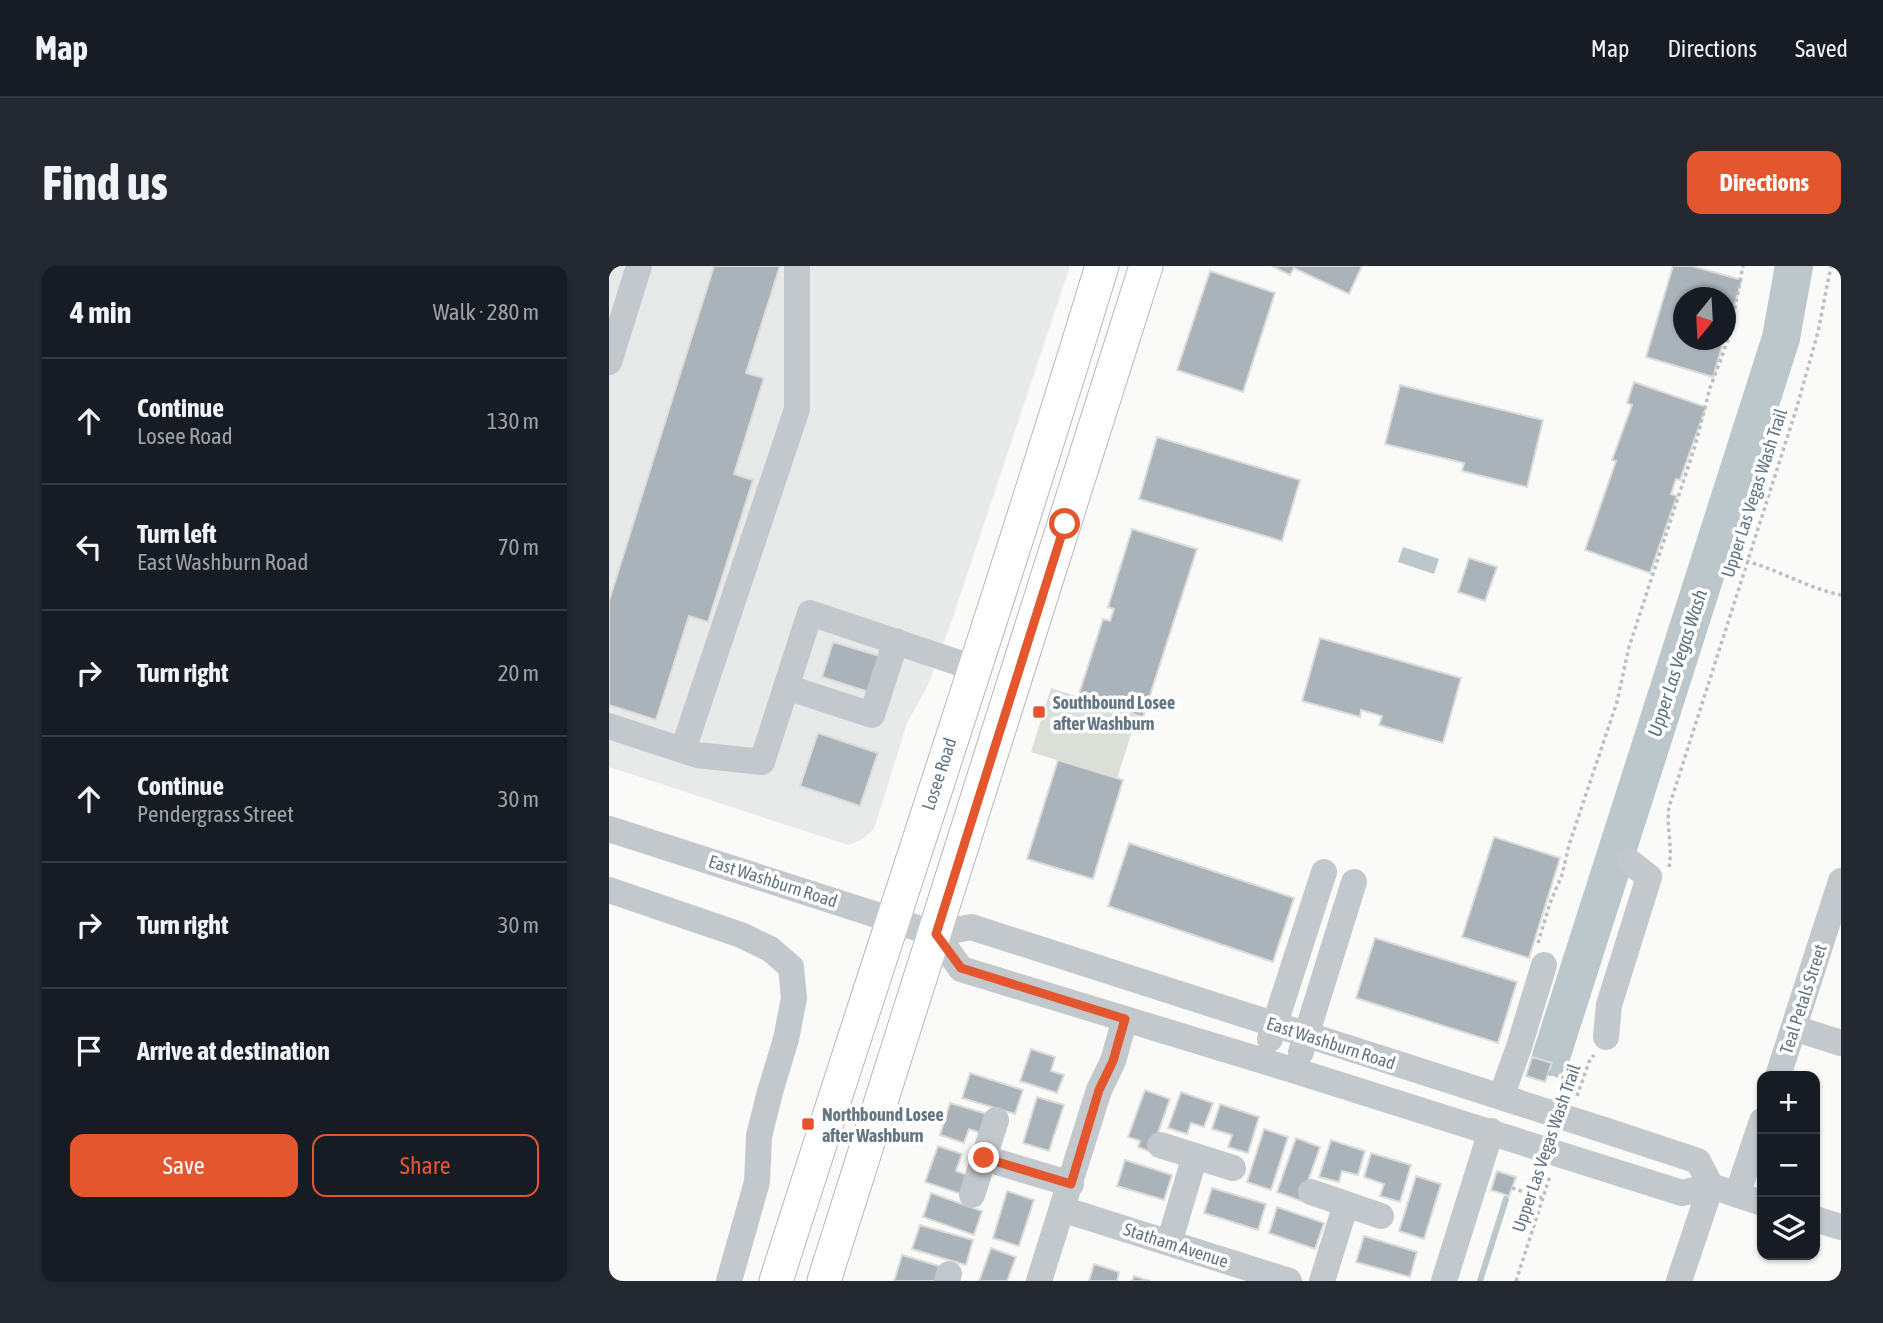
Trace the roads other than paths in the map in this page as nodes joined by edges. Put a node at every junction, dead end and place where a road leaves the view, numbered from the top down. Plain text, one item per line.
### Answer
1 (639, 266) edge
2 (797, 266) edge
3 (1102, 266) edge
4 (1146, 266) edge
5 (609, 362) edge
6 (896, 642) junction
7 (974, 668) junction
8 (786, 687) junction
9 (609, 726) edge
10 (683, 750) junction
11 (609, 829) edge
12 (1630, 862) dead end
13 (1324, 872) dead end
14 (1841, 881) edge
15 (1354, 882) dead end
16 (609, 890) edge
17 (892, 919) junction
18 (936, 934) junction
19 (1298, 955) junction
20 (1539, 960) road end
21 (1328, 965) junction
22 (1125, 1019) junction
23 (1275, 1025) junction
24 (1794, 1028) junction
25 (1307, 1035) junction
26 (1606, 1037) road end
27 (1841, 1043) edge
28 (1263, 1061) junction
29 (1296, 1071) junction
30 (1780, 1071) edge
31 (1501, 1097) junction
32 (996, 1120) dead end
33 (1491, 1131) junction
34 (1758, 1134) edge
35 (1160, 1145) dead end
36 (1195, 1156) junction
37 (984, 1158) junction
38 (1233, 1168) dead end
39 (1071, 1184) junction
40 (1711, 1186) junction
41 (1311, 1192) dead end
42 (972, 1195) dead end
43 (1737, 1195) junction
44 (1757, 1201) edge
45 (1346, 1204) junction
46 (1062, 1209) junction
47 (1381, 1216) dead end
48 (1820, 1221) edge
49 (1841, 1227) edge
50 (1169, 1242) junction
51 (1275, 1279) edge
52 (729, 1281) edge
53 (776, 1281) edge
54 (824, 1281) edge
55 (1039, 1281) edge
56 (1322, 1281) edge
57 (1444, 1281) edge
58 (1679, 1281) edge

1 - 5 street
2 - 10 street
3 - 7 main road, Losee Road
4 - 18 main road
6 - 7 street
6 - 8 street
6 - 8 street
7 - 17 main road, Losee Road
8 - 10 street
9 - 10 street
11 - 17 street, East Washburn Road
12 - 26 street
13 - 19 street
14 - 24 street, Teal Petals Street
15 - 21 street
16 - 52 street
17 - 18 street, East Washburn Road
17 - 53 main road, Losee Road
18 - 22 street, East Washburn Road
18 - 23 street, East Washburn Road
18 - 54 main road
19 - 21 street
19 - 23 street
20 - 31 street
21 - 25 street
22 - 28 street, East Washburn Road
22 - 39 street
23 - 25 street, East Washburn Road
23 - 28 street
24 - 27 street
24 - 30 street, Teal Petals Street
25 - 29 street
25 - 31 street, East Washburn Road
28 - 29 street, East Washburn Road
29 - 33 street, East Washburn Road
31 - 40 street, East Washburn Road
32 - 37 street
33 - 40 street, East Washburn Road
33 - 57 street
34 - 43 street
35 - 36 street
36 - 38 street
36 - 50 street
37 - 39 street
37 - 42 street
39 - 46 street
40 - 43 street, East Washburn Road
40 - 58 street
41 - 45 street
43 - 44 street, East Washburn Road
45 - 47 street
45 - 56 street
46 - 50 street, Statham Avenue
46 - 55 street
48 - 49 street
50 - 51 street, Statham Avenue

